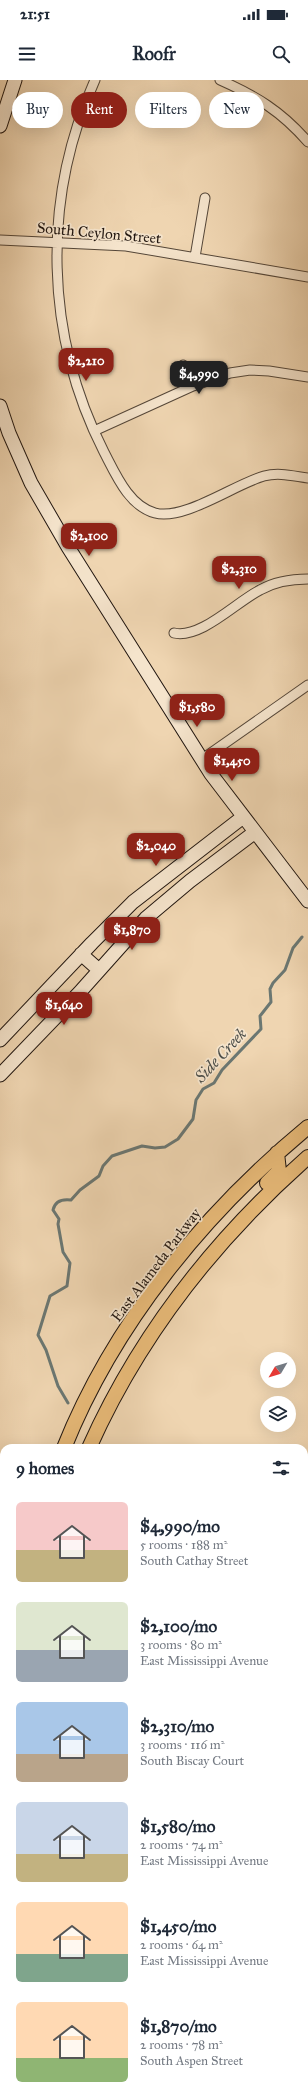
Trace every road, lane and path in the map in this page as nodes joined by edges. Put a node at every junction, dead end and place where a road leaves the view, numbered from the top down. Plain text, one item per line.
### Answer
1 (15, 80) edge
2 (95, 80) edge
3 (220, 80) edge
4 (0, 126) edge
5 (308, 142) edge
6 (205, 198) dead end
7 (0, 240) edge
8 (57, 242) junction
9 (195, 257) junction
10 (308, 277) edge
11 (183, 365) dead end
12 (308, 378) edge
13 (193, 386) junction
14 (0, 406) edge
15 (94, 431) junction
16 (308, 478) edge
17 (308, 579) edge
18 (174, 633) dead end
19 (308, 685) edge
20 (201, 760) junction
21 (243, 817) junction
22 (255, 832) junction
23 (308, 901) edge
24 (104, 931) junction
25 (120, 947) junction
26 (81, 954) junction
27 (99, 970) junction
28 (0, 1040) edge
29 (0, 1075) edge
30 (308, 1127) edge
31 (278, 1152) junction
32 (308, 1157) edge
33 (234, 1229) junction
34 (66, 1444) edge
35 (90, 1444) edge

1 - 4 street
2 - 8 street
3 - 5 street
6 - 9 street
7 - 8 street, South Ceylon Street
8 - 9 street, South Ceylon Street
8 - 15 street
9 - 10 street, South Ceylon Street
11 - 13 street
12 - 13 street
13 - 15 street
14 - 20 street
15 - 16 street
17 - 18 street
19 - 20 street
20 - 21 street
21 - 22 street
21 - 24 street
22 - 23 street
22 - 25 street
24 - 25 street
24 - 26 street
25 - 27 street
26 - 27 street
26 - 28 street
27 - 29 street
30 - 31 main road, East Alameda Parkway
31 - 33 main road
31 - 34 main road, East Alameda Parkway
32 - 33 main road
33 - 35 main road

